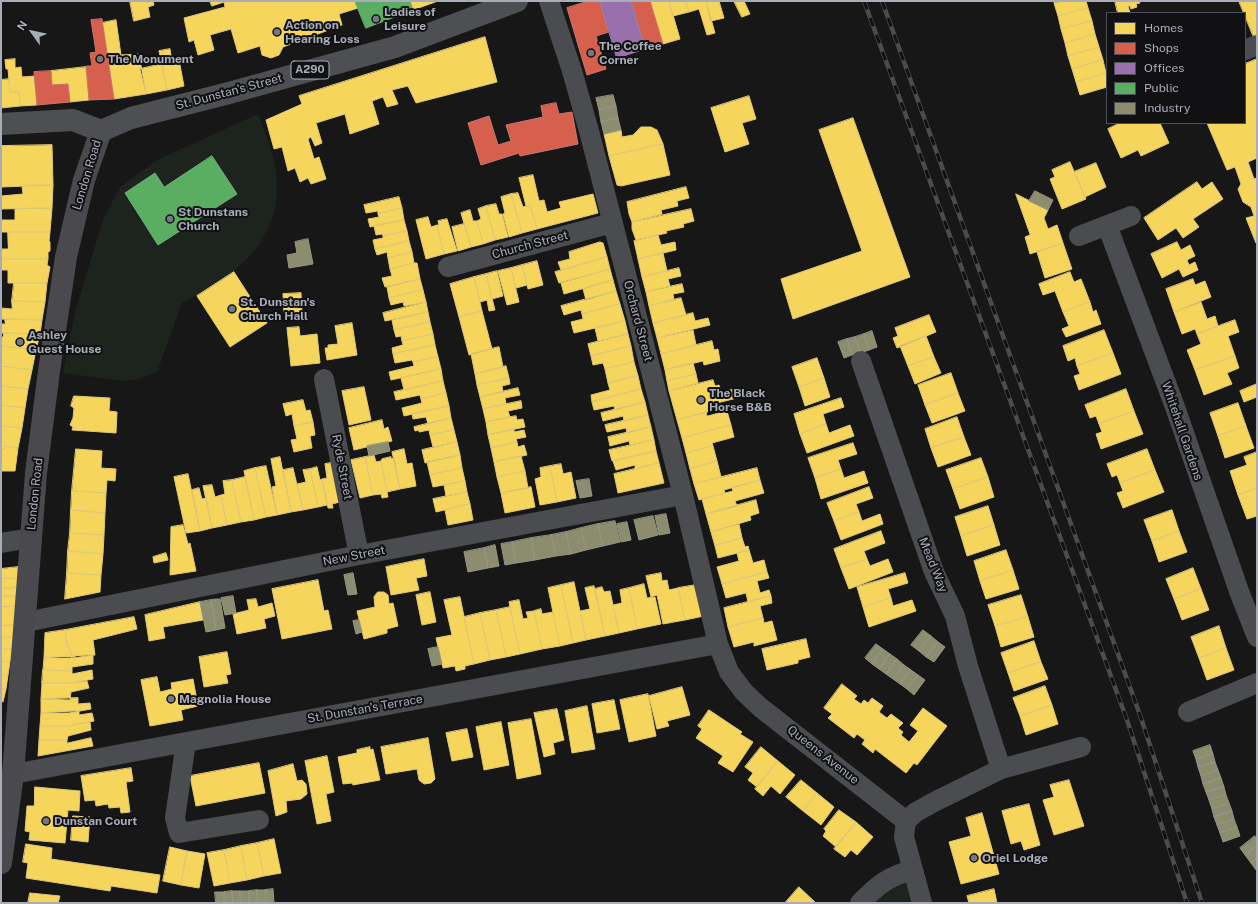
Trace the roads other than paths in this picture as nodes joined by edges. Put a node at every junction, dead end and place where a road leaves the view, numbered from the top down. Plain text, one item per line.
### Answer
1 (517, 1) edge
2 (549, 1) edge
3 (476, 8) edge
4 (1257, 45) edge
5 (1246, 50) edge
6 (1, 124) edge
7 (101, 131) junction
8 (1131, 216) dead end
9 (612, 223) junction
10 (1107, 225) junction
11 (1079, 236) dead end
12 (448, 267) dead end
13 (861, 361) dead end
14 (324, 379) dead end
15 (683, 495) junction
16 (30, 538) junction
17 (1, 543) edge
18 (360, 555) junction
19 (26, 622) junction
20 (1257, 637) edge
21 (718, 644) junction
22 (1257, 684) edge
23 (1188, 712) dead end
24 (186, 742) junction
25 (1081, 747) dead end
26 (1002, 769) junction
27 (13, 774) junction
28 (259, 820) dead end
29 (906, 821) junction
30 (1, 863) edge
31 (912, 870) junction
32 (860, 903) edge
33 (922, 903) edge

1 - 3 main road, St. Dunstan's Street / A290
2 - 9 street, Orchard Street
3 - 7 main road, St. Dunstan's Street / A290
4 - 5 street
6 - 7 main road
7 - 16 street, London Road
8 - 10 street
9 - 12 street, Church Street
9 - 15 street, Orchard Street
10 - 11 street
10 - 20 street, Whitehall Gardens
13 - 26 street, Mead Way
14 - 18 street, Ryde Street
15 - 18 street, New Street
15 - 21 street, Orchard Street
16 - 17 street
16 - 19 street, London Road
18 - 19 street, New Street
19 - 27 street, London Road
21 - 24 street, St. Dunstan's Terrace
21 - 29 street, Queens Avenue
22 - 23 street
24 - 27 street, St. Dunstan's Terrace
24 - 28 street
25 - 26 street
26 - 29 street
27 - 30 street, London Road
29 - 31 street
31 - 32 street
31 - 33 street

